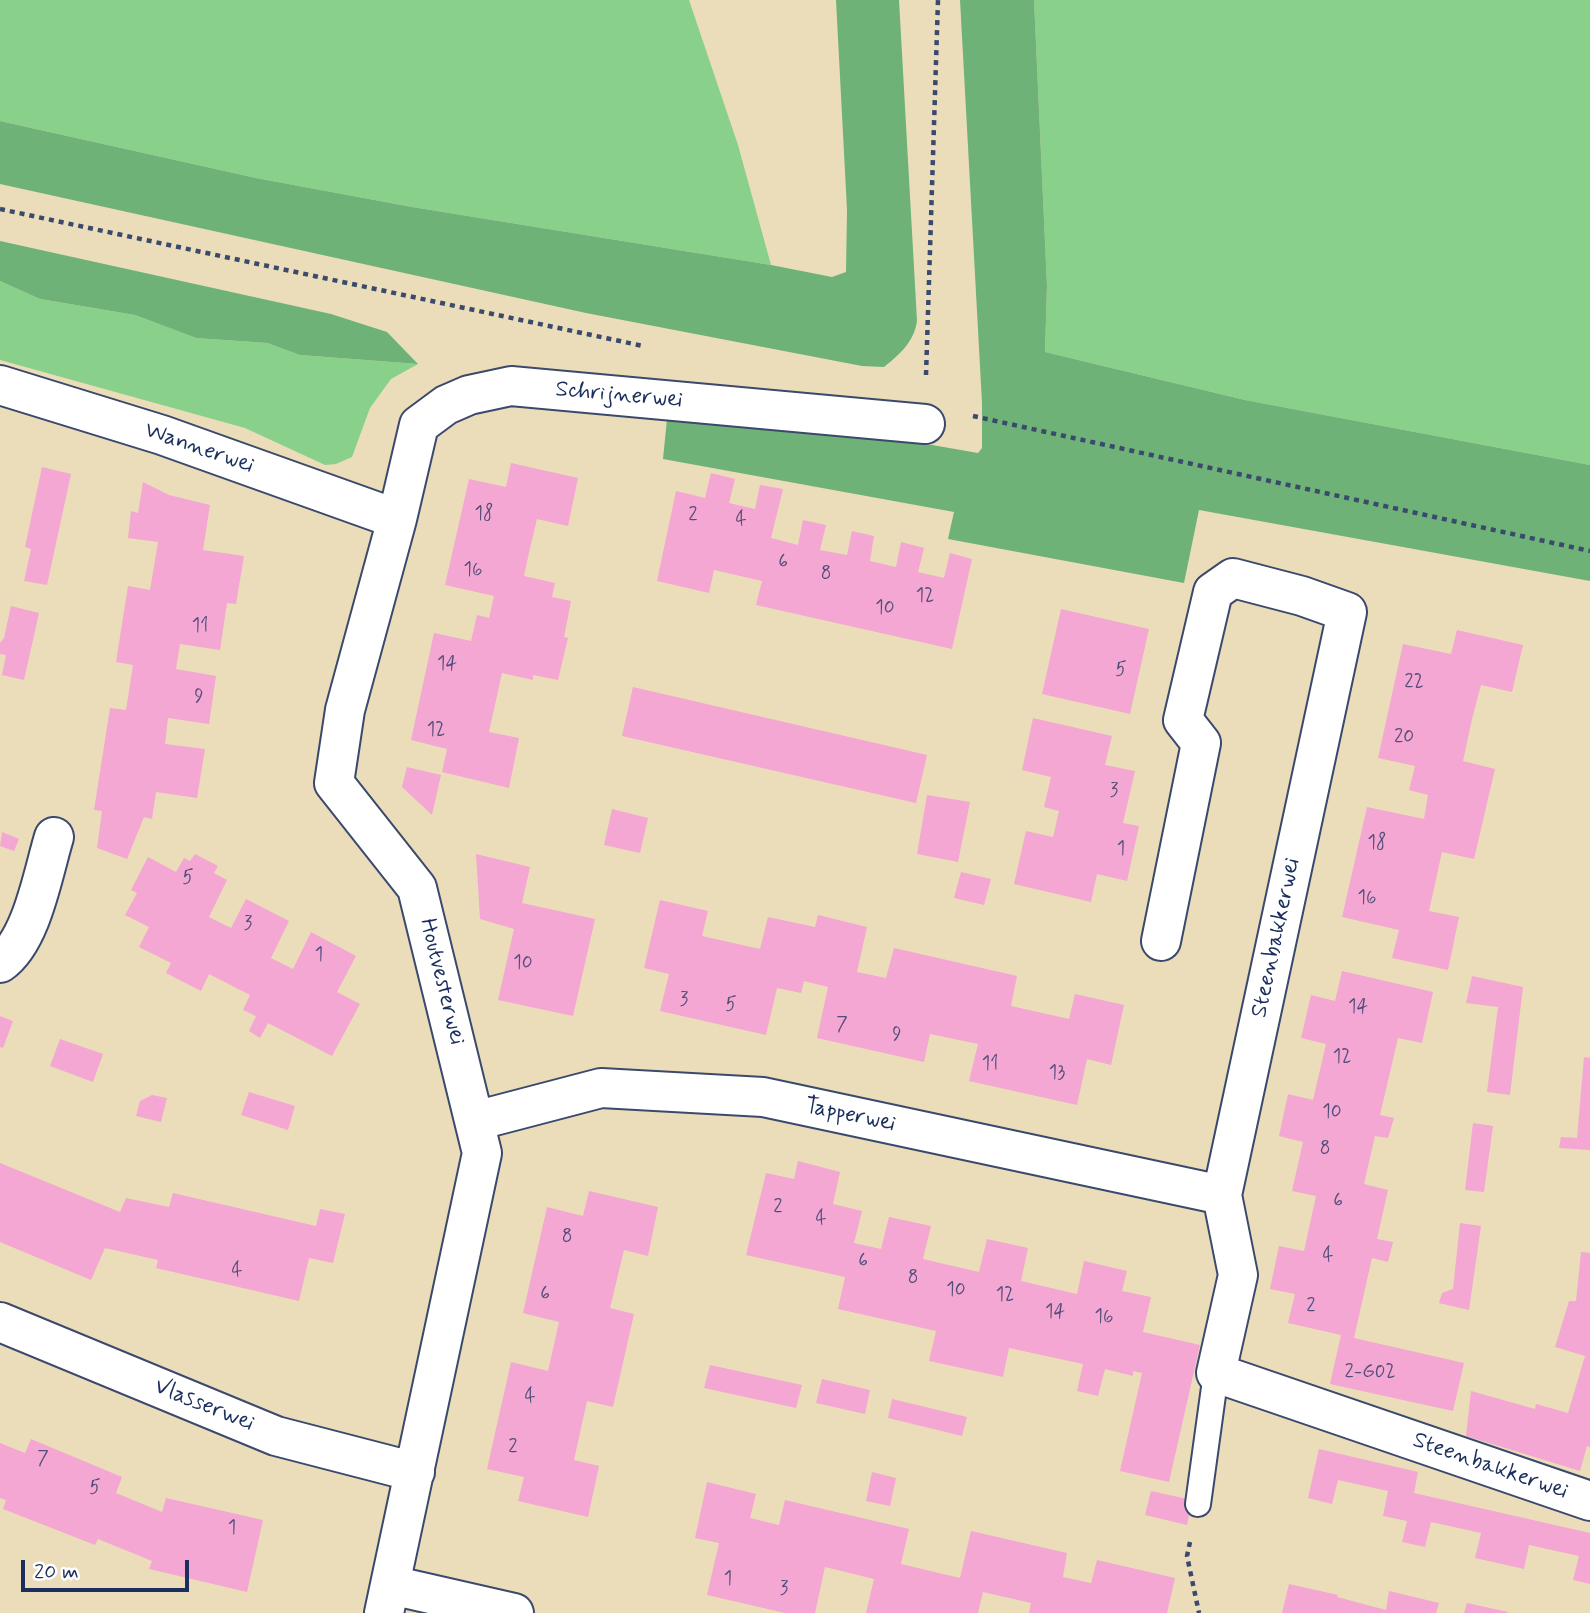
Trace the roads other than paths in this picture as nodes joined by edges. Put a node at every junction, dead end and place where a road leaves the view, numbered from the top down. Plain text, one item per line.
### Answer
1 (0, 385) edge
2 (925, 424) road end
3 (397, 519) junction
4 (54, 837) dead end
5 (1161, 941) dead end
6 (0, 963) edge
7 (475, 1121) junction
8 (1222, 1195) junction
9 (0, 1322) edge
10 (1216, 1373) junction
11 (415, 1472) junction
12 (1590, 1501) edge
13 (1198, 1504) road end
14 (388, 1599) edge
15 (514, 1613) edge

1 - 3 street, Wannerwei
2 - 3 street, Schrijnerwei
3 - 7 street, Houtvesterwei
4 - 6 street
5 - 8 street, Steenbakkerwei
7 - 8 street, Tapperwei
7 - 11 street, Houtvesterwei
8 - 10 street, Steenbakkerwei
9 - 11 street, Vlasserwei
10 - 12 street, Steenbakkerwei
10 - 13 lane
11 - 14 street, Houtvesterwei
14 - 15 street

